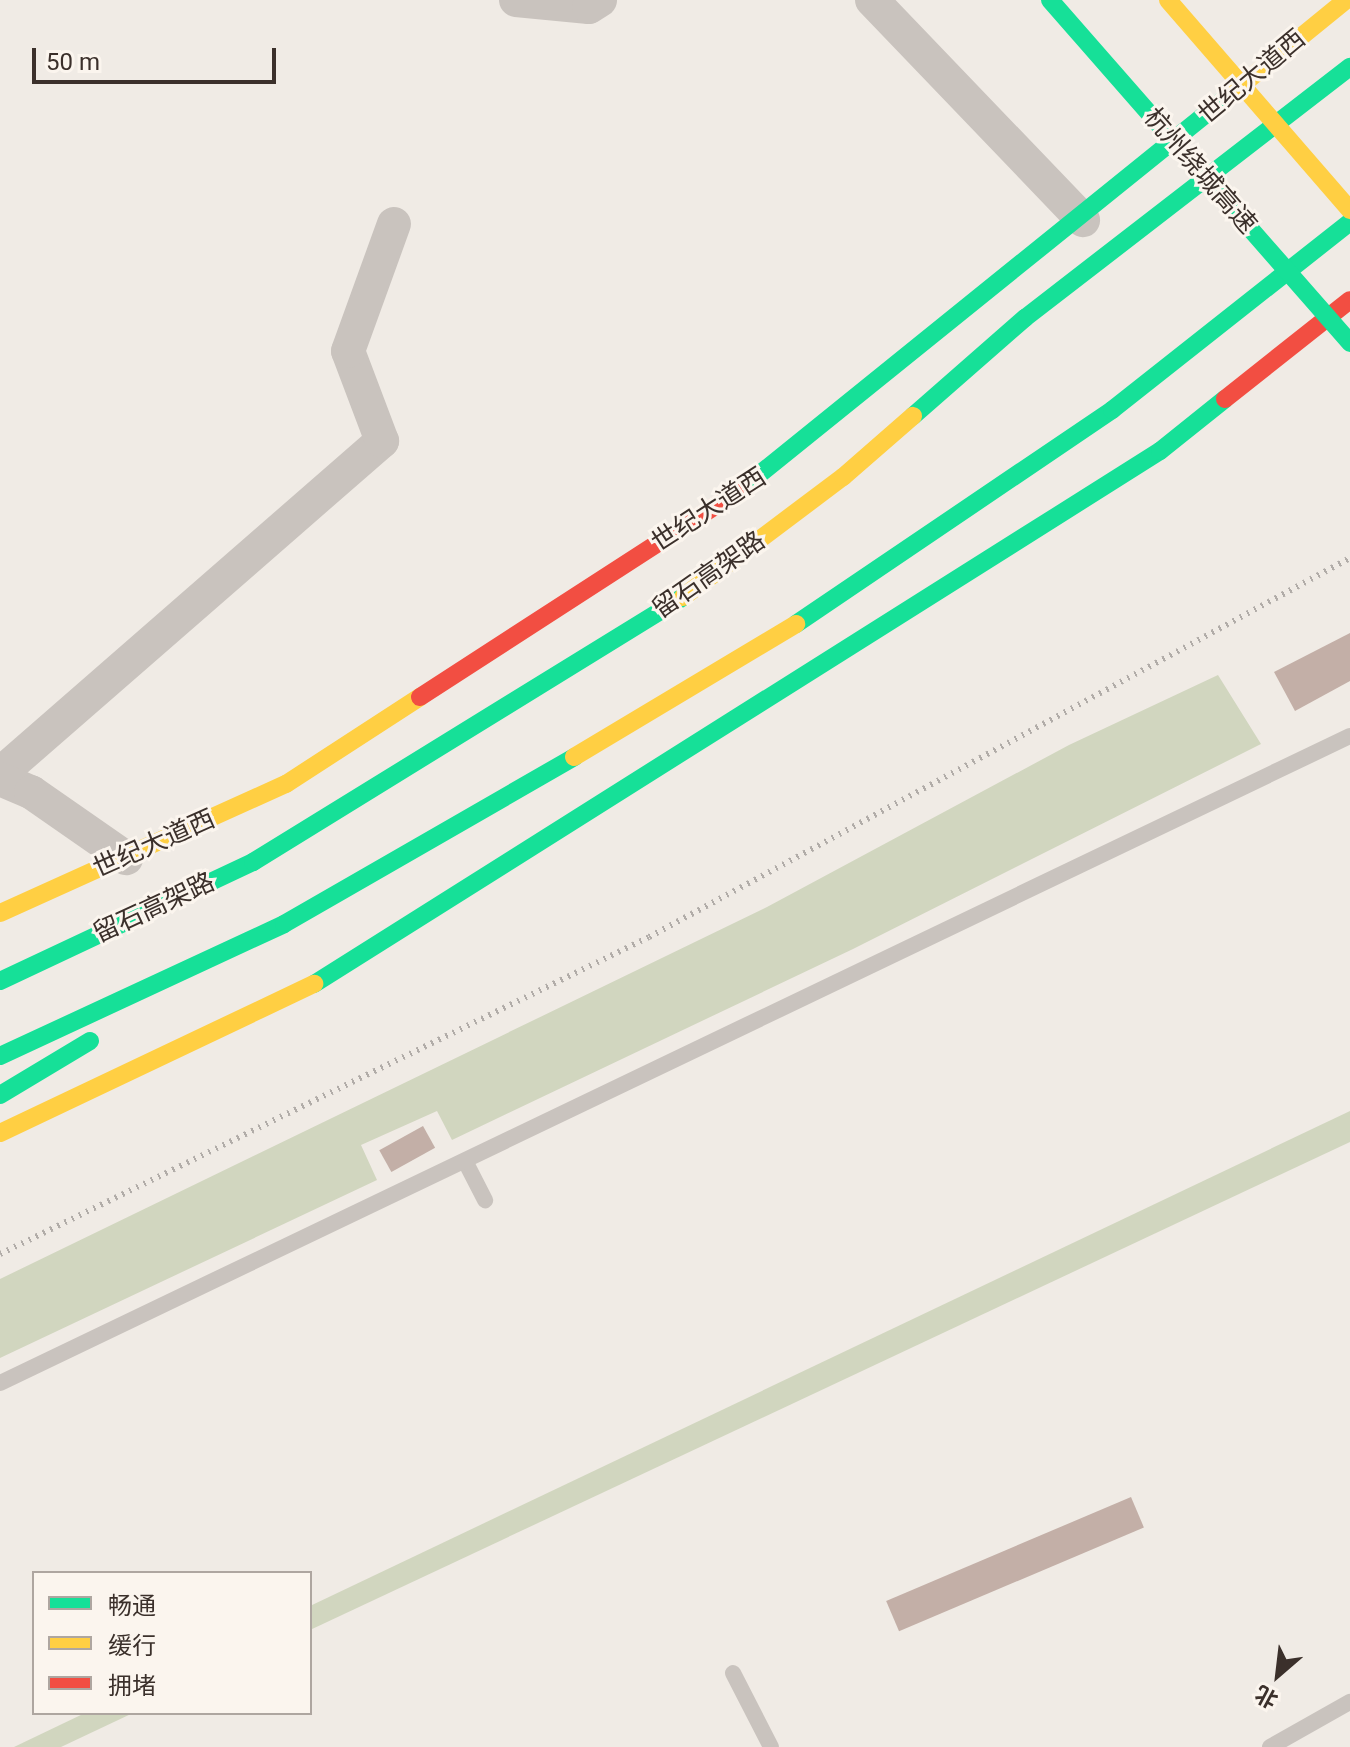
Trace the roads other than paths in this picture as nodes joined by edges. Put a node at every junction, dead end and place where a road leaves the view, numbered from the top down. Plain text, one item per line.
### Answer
1 (516, 0) edge
2 (600, 0) edge
3 (872, 0) edge
4 (1050, 0) edge
5 (1168, 0) edge
6 (1346, 0) edge
7 (1350, 67) edge
8 (1350, 210) edge
9 (1083, 220) junction
10 (1350, 222) edge
11 (394, 224) dead end
12 (1350, 300) edge
13 (1350, 343) edge
14 (1350, 736) edge
15 (0, 777) edge
16 (126, 858) junction
17 (253, 862) junction
18 (0, 913) edge
19 (284, 924) junction
20 (0, 958) edge
21 (0, 981) edge
22 (0, 1056) edge
23 (0, 1095) edge
24 (0, 1133) edge
25 (466, 1163) junction
26 (485, 1200) dead end
27 (0, 1383) edge
28 (733, 1673) dead end
29 (1350, 1702) edge
30 (771, 1747) edge
31 (1270, 1747) edge

1 - 2 street
3 - 9 street
4 - 13 main road, 杭州绕城高速, bridge
5 - 8 main road, bridge
6 - 9 main road, 世纪大道西
7 - 17 main road, 留石高架路
9 - 16 main road, 世纪大道西
10 - 19 main road
11 - 15 street
12 - 24 main road
14 - 25 lane
15 - 16 street
16 - 18 main road, 世纪大道西
17 - 20 main road
17 - 21 main road, 留石高架路
19 - 22 main road
19 - 23 main road
25 - 26 lane
25 - 27 lane
28 - 30 lane
29 - 31 lane

